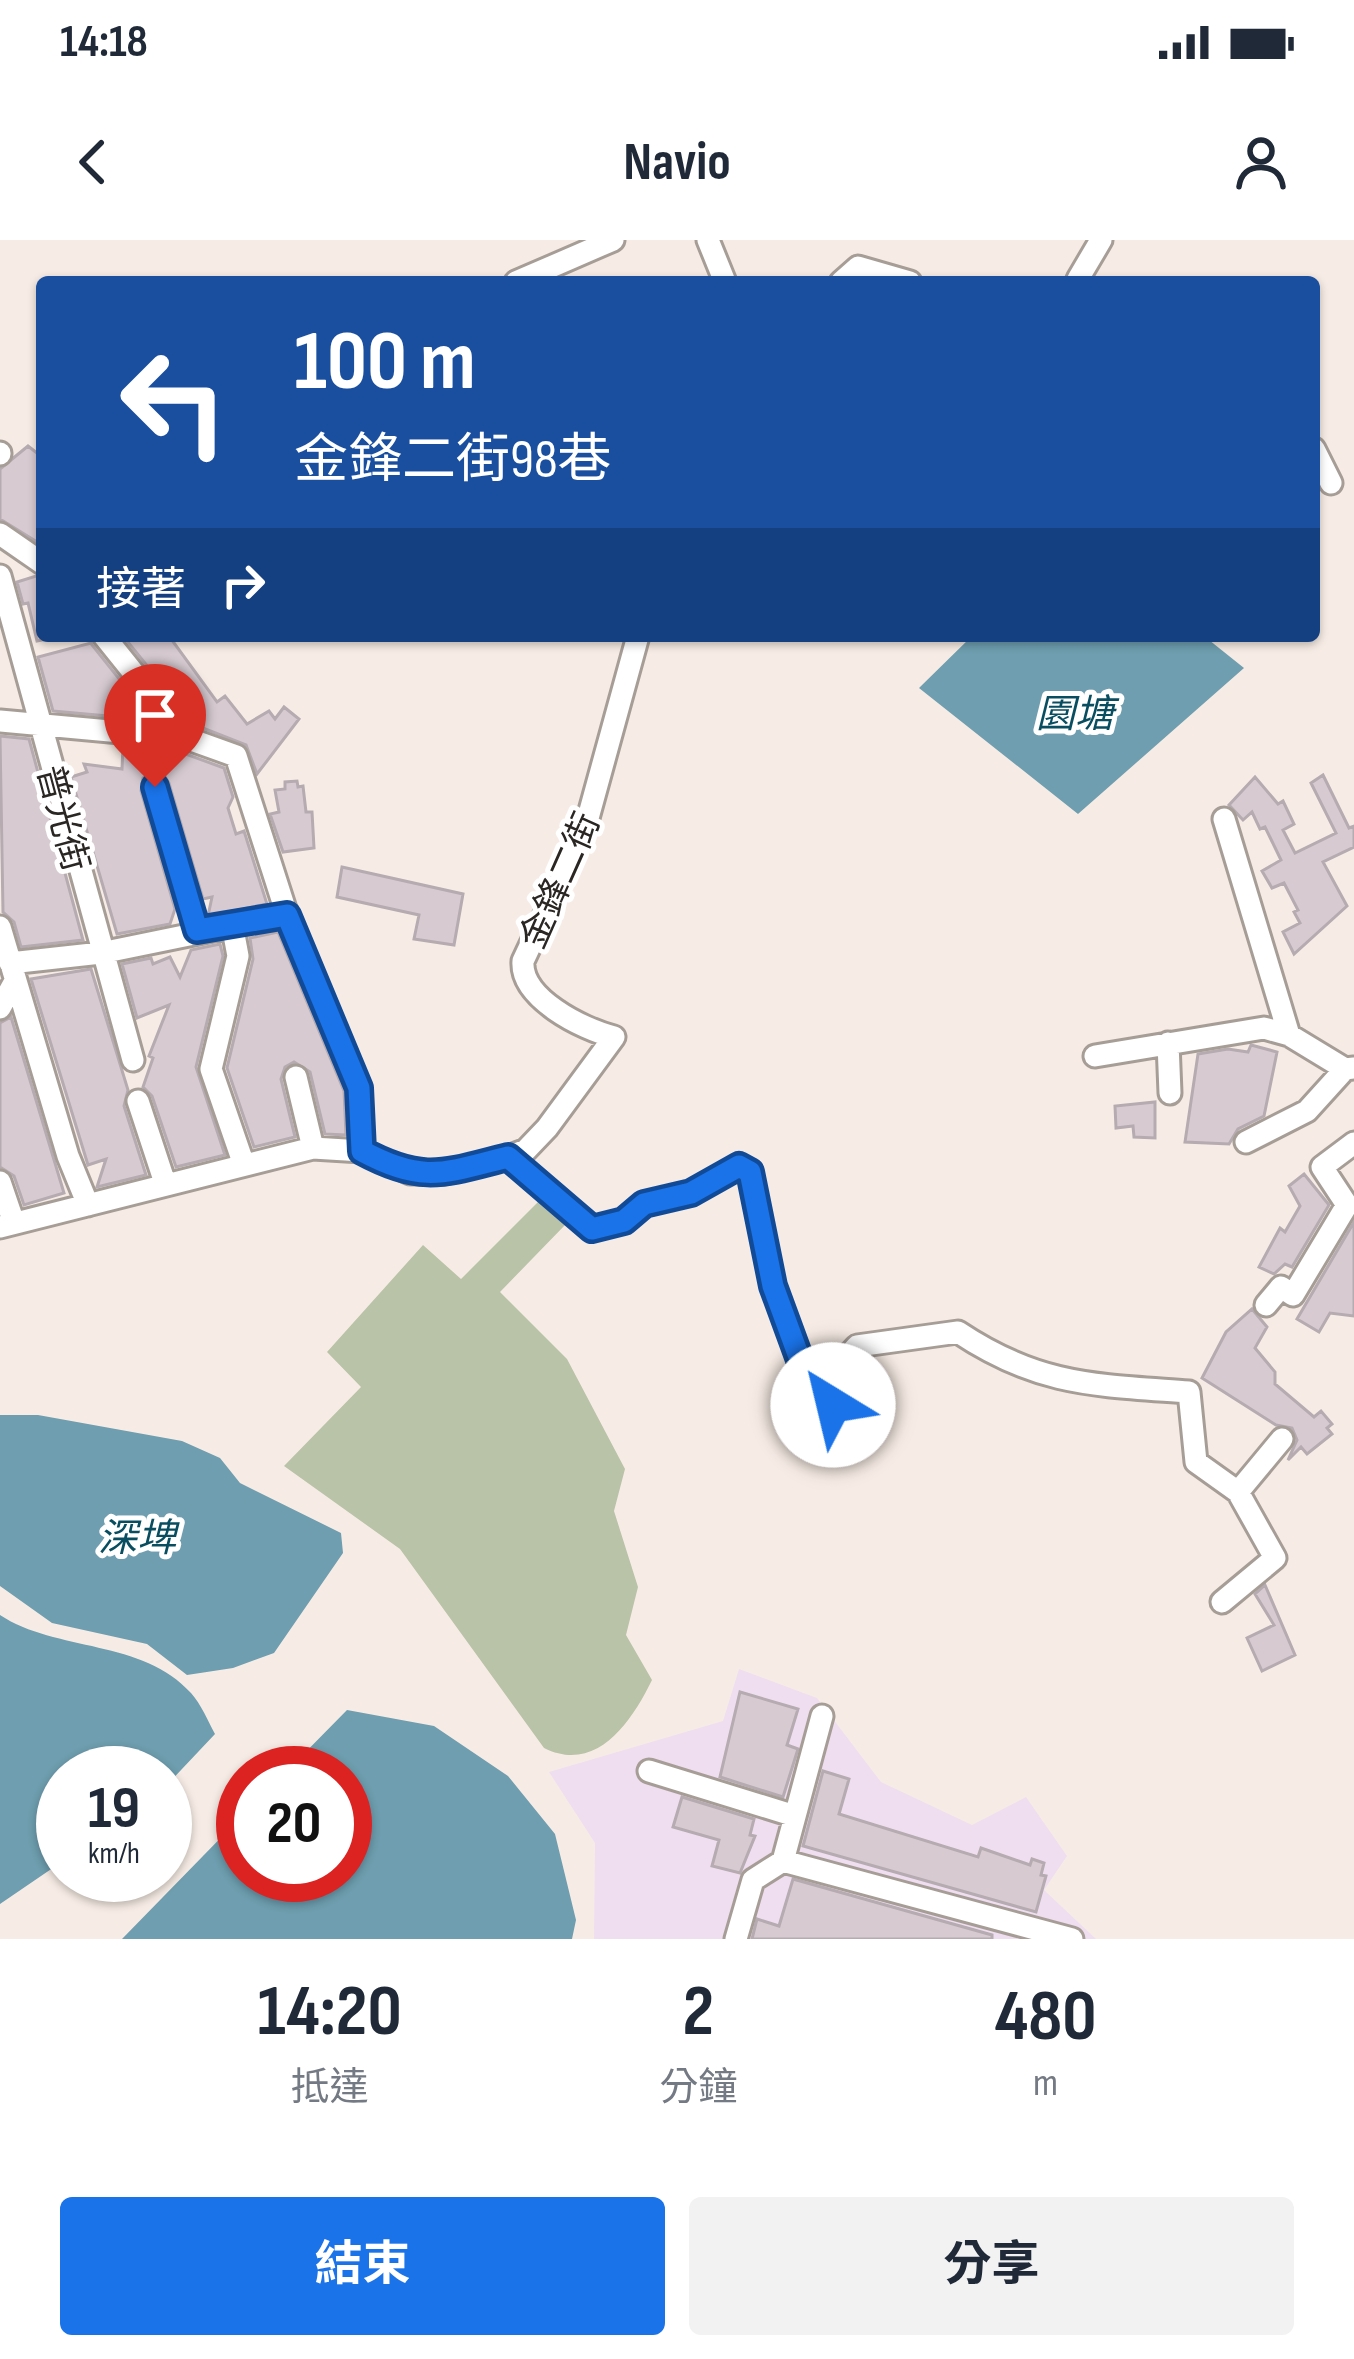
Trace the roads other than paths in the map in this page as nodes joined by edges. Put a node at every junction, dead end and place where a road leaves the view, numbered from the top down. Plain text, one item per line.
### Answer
1 (613, 240) edge
2 (708, 240) edge
3 (1101, 240) edge
4 (530, 276) edge
5 (723, 276) edge
6 (848, 276) edge
7 (889, 276) edge
8 (1080, 276) edge
9 (1320, 461) edge
10 (1331, 483) dead end
11 (0, 534) edge
12 (36, 559) edge
13 (0, 577) edge
14 (109, 642) edge
15 (636, 642) edge
16 (9, 648) edge
17 (0, 721) edge
18 (39, 724) junction
19 (186, 738) junction
20 (155, 787) dead end
21 (1224, 819) dead end
22 (287, 915) junction
23 (232, 924) junction
24 (0, 927) edge
25 (197, 930) junction
26 (100, 953) junction
27 (13, 972) junction
28 (0, 1008) edge
29 (1289, 1035) junction
30 (1168, 1043) junction
31 (1095, 1057) dead end
32 (133, 1060) dead end
33 (1349, 1069) edge
34 (296, 1077) dead end
35 (1170, 1093) dead end
36 (138, 1102) dead end
37 (1246, 1142) dead end
38 (1354, 1143) edge
39 (313, 1148) junction
40 (362, 1151) junction
41 (508, 1157) junction
42 (244, 1165) junction
43 (0, 1182) edge
44 (165, 1183) junction
45 (88, 1205) junction
46 (7, 1225) edge
47 (1266, 1305) dead end
48 (1282, 1439) dead end
49 (1238, 1492) junction
50 (1222, 1602) dead end
51 (822, 1716) dead end
52 (649, 1771) dead end
53 (795, 1816) junction
54 (782, 1861) junction
55 (736, 1939) edge
56 (1072, 1939) edge

1 - 4 lane
2 - 5 lane
3 - 8 lane
6 - 7 lane
9 - 10 lane
11 - 12 lane
13 - 16 lane, 普光街
14 - 19 lane
15 - 41 lane, 金鋒二街
16 - 18 lane, 普光街
17 - 18 lane
18 - 19 lane
18 - 26 lane, 普光街
19 - 22 lane
20 - 25 lane
21 - 29 lane
22 - 23 lane
22 - 40 lane
23 - 25 lane
23 - 42 lane
24 - 27 lane
25 - 26 lane
26 - 27 lane
26 - 32 lane, 普光街
27 - 28 lane
27 - 45 lane
29 - 30 lane
29 - 33 lane
30 - 31 lane
30 - 35 lane
33 - 37 lane
34 - 39 lane
36 - 44 lane
38 - 47 lane
39 - 40 lane, 金鋒二街
39 - 42 lane, 金鋒二街
40 - 41 lane, 金鋒二街
41 - 49 lane
42 - 44 lane, 金鋒二街
43 - 46 lane
44 - 45 lane, 金鋒二街
45 - 46 lane, 金鋒二街
48 - 49 lane
49 - 50 lane
51 - 53 lane
52 - 53 lane
53 - 54 lane
54 - 55 lane
54 - 56 lane

